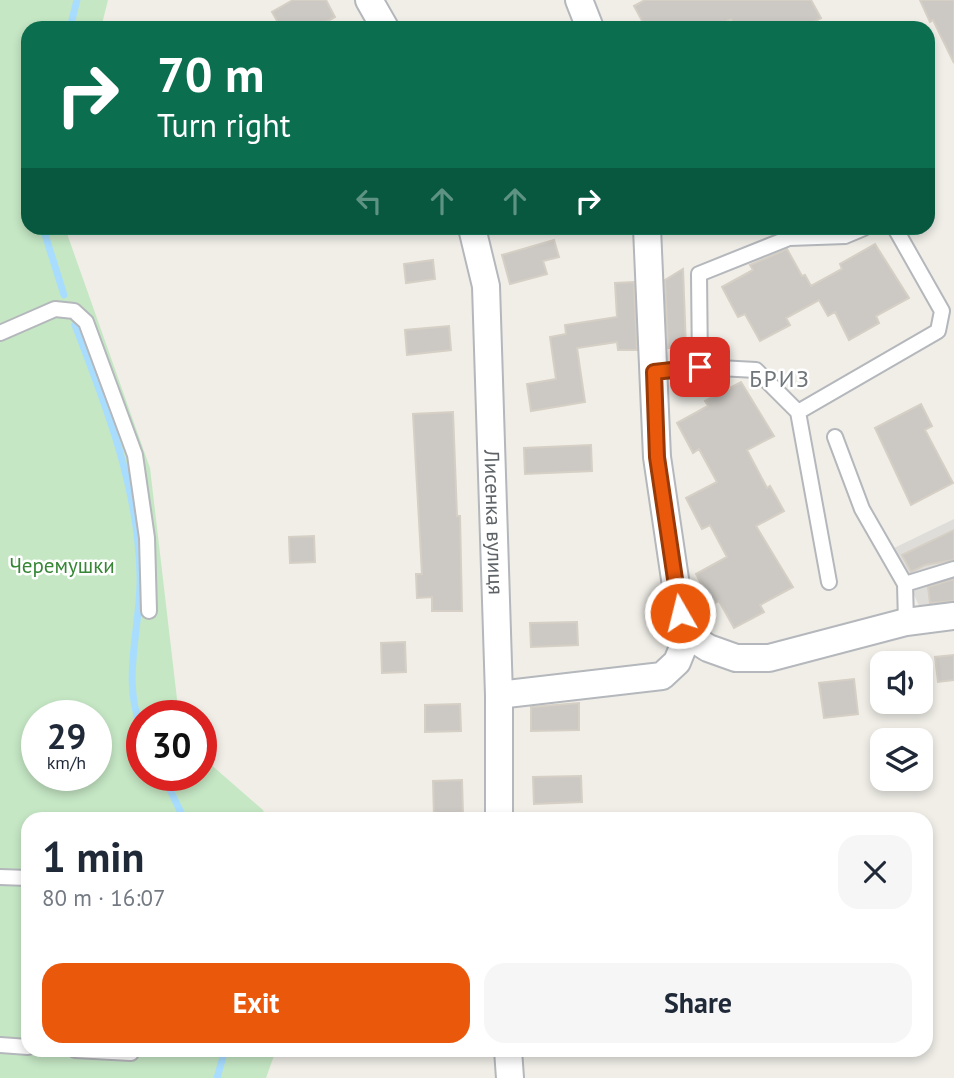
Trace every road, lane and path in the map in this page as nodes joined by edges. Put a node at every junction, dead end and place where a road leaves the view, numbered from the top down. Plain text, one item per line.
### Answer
1 (369, 0) edge
2 (579, 0) edge
3 (381, 21) edge
4 (587, 21) edge
5 (474, 235) edge
6 (647, 235) edge
7 (847, 235) edge
8 (899, 235) edge
9 (0, 334) edge
10 (700, 367) junction
11 (654, 372) junction
12 (798, 412) junction
13 (835, 437) dead end
14 (954, 569) edge
15 (829, 582) dead end
16 (905, 584) junction
17 (149, 611) dead end
18 (954, 616) edge
19 (906, 622) junction
20 (688, 635) junction
21 (499, 695) junction
22 (499, 812) edge
23 (0, 877) edge
24 (21, 878) edge
25 (0, 1045) edge
26 (21, 1046) edge
27 (508, 1057) edge
28 (510, 1078) edge

1 - 3 street
2 - 4 street
5 - 21 street, Лисенка вулиця
6 - 11 street
7 - 10 lane
8 - 12 lane
9 - 17 lane
10 - 11 lane
10 - 12 lane
11 - 20 street
12 - 15 lane
13 - 16 lane
14 - 16 lane
16 - 19 lane
18 - 19 street
19 - 20 street
20 - 21 street
21 - 22 street, Лисенка вулиця
23 - 24 lane
25 - 26 lane
27 - 28 street

